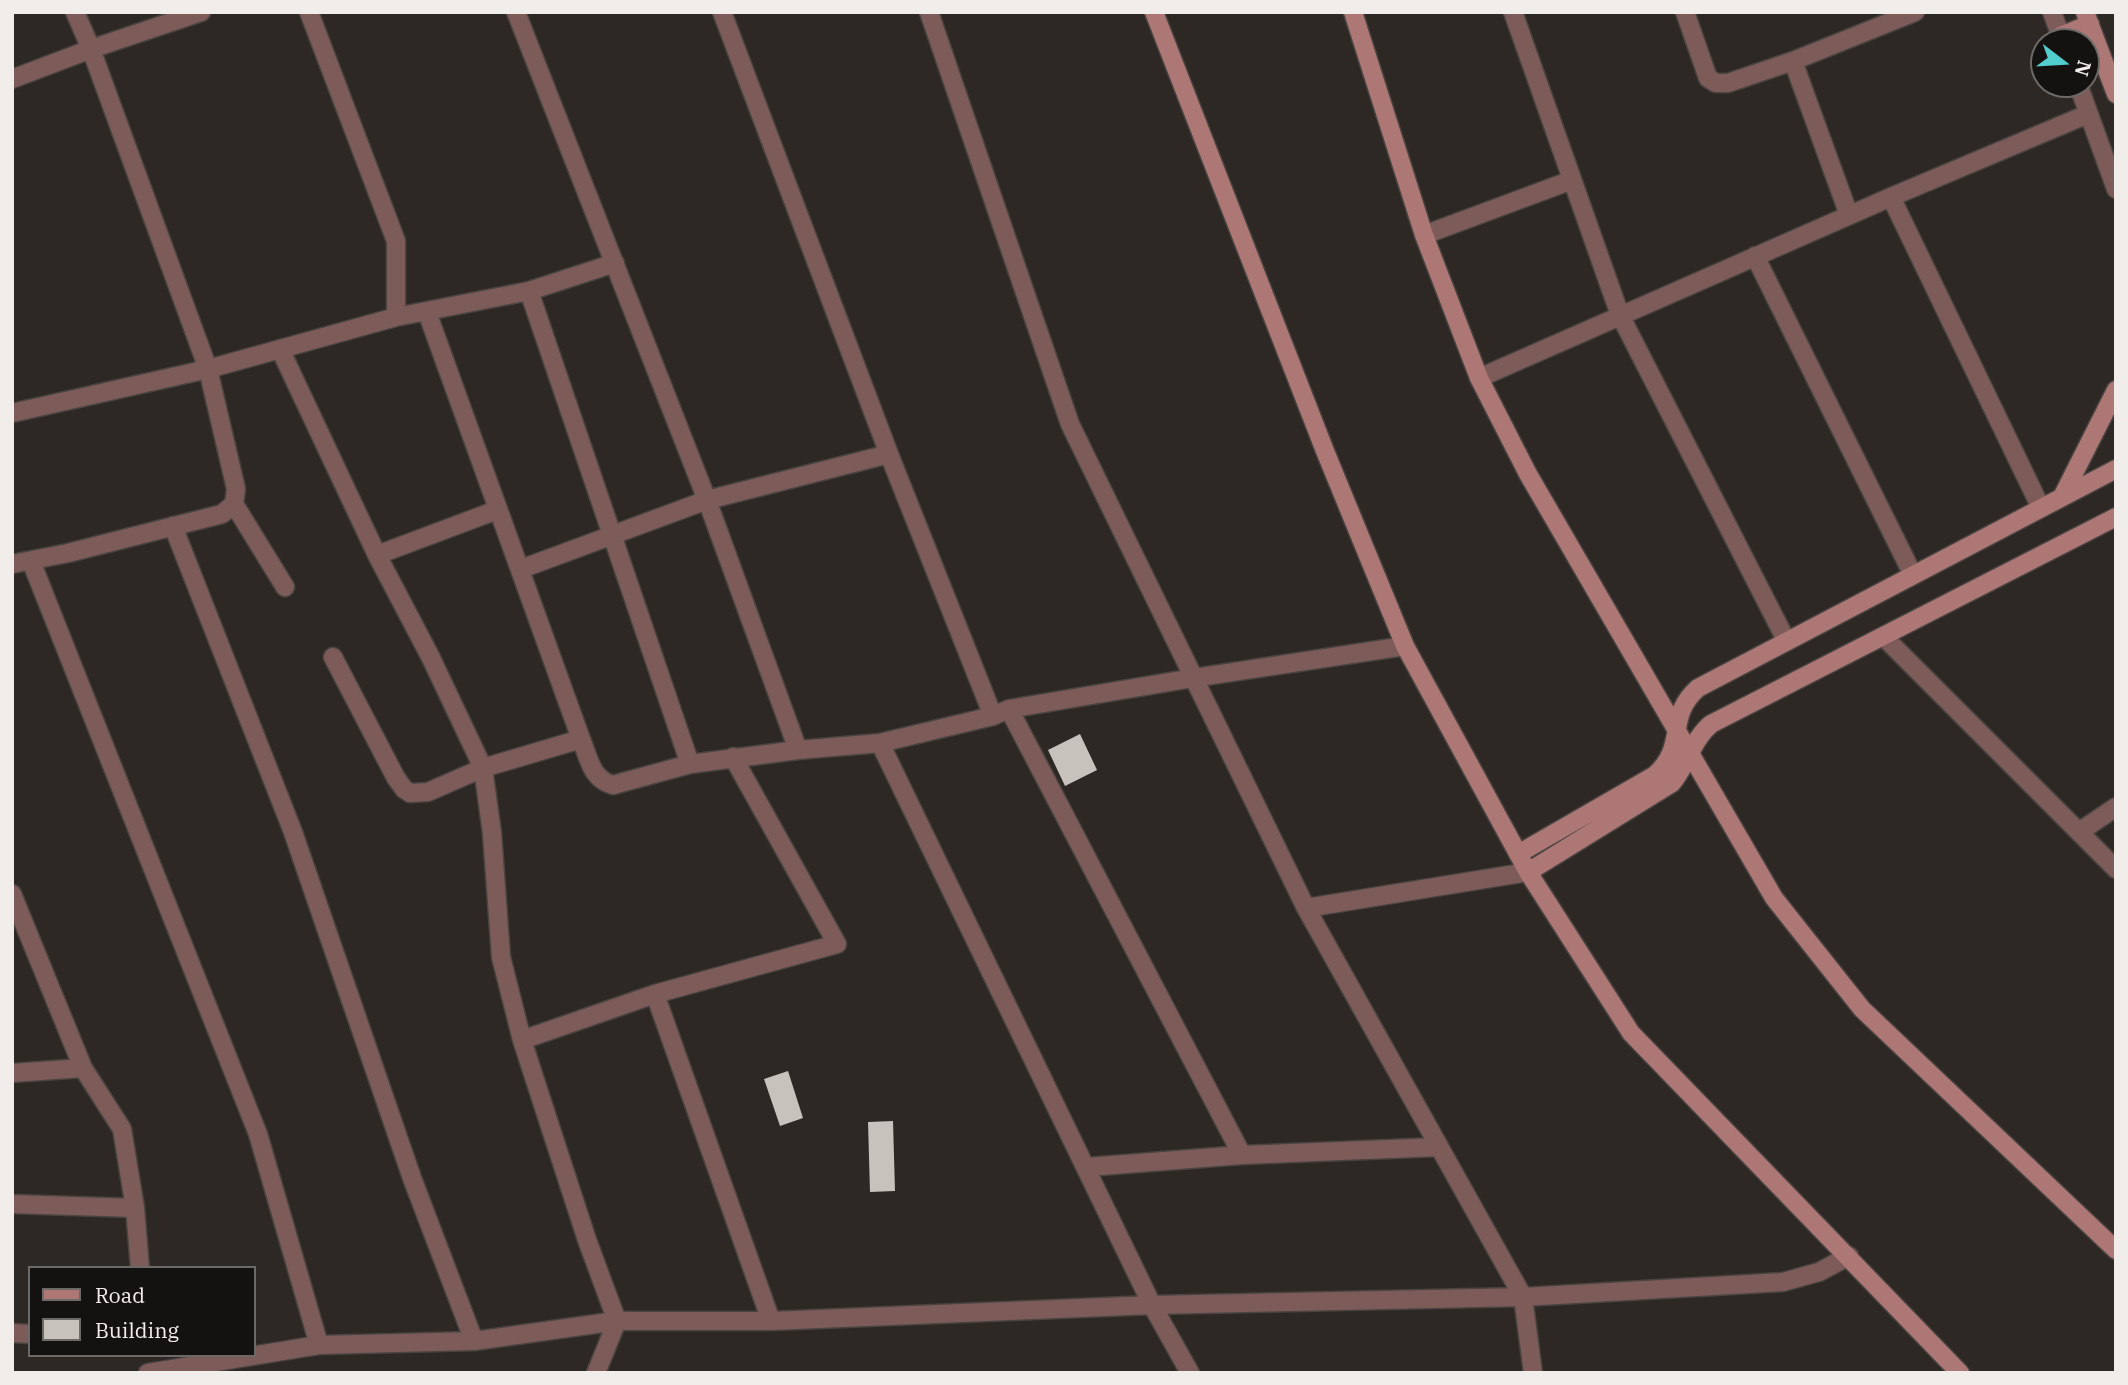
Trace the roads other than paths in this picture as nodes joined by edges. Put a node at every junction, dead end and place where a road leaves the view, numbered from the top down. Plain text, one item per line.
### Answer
1 (75, 12) edge
2 (201, 12) edge
3 (309, 12) edge
4 (516, 12) edge
5 (722, 12) edge
6 (929, 12) edge
7 (1154, 12) edge
8 (1353, 12) edge
9 (1513, 12) edge
10 (1685, 12) edge
11 (1915, 12) edge
12 (2088, 18) edge
13 (91, 49) junction
14 (1793, 61) junction
15 (12, 79) edge
16 (2116, 94) edge
17 (2083, 98) edge
18 (2088, 114) junction
19 (1572, 180) junction
20 (2116, 189) edge
21 (1891, 197) junction
22 (1849, 215) junction
23 (1424, 235) junction
24 (1755, 256) junction
25 (615, 263) junction
26 (529, 291) junction
27 (427, 312) junction
28 (1620, 316) junction
29 (396, 317) junction
30 (281, 349) junction
31 (208, 369) junction
32 (1479, 378) junction
33 (2116, 390) edge
34 (12, 413) edge
35 (889, 454) junction
36 (2116, 469) edge
37 (2062, 497) junction
38 (707, 500) junction
39 (234, 503) junction
40 (2040, 508) junction
41 (497, 510) junction
42 (2116, 517) edge
43 (173, 526) junction
44 (613, 535) junction
45 (377, 555) junction
46 (30, 561) junction
47 (12, 564) edge
48 (521, 569) junction
49 (1913, 575) junction
50 (285, 587) dead end
51 (1884, 637) junction
52 (1786, 640) junction
53 (1405, 646) junction
54 (333, 657) dead end
55 (1193, 678) junction
56 (1001, 712) junction
57 (1677, 730) junction
58 (581, 739) junction
59 (880, 743) junction
60 (797, 750) junction
61 (1690, 753) junction
62 (733, 757) junction
63 (690, 764) junction
64 (483, 768) junction
65 (2116, 807) edge
66 (2079, 832) junction
67 (1518, 854) junction
68 (2116, 869) edge
69 (1528, 872) junction
70 (12, 894) edge
71 (1306, 908) junction
72 (654, 994) junction
73 (522, 1040) junction
74 (83, 1068) junction
75 (12, 1073) edge
76 (1439, 1147) junction
77 (1242, 1154) junction
78 (1087, 1167) junction
79 (12, 1204) edge
80 (135, 1208) junction
81 (2116, 1250) edge
82 (1849, 1256) junction
83 (140, 1266) edge
84 (1523, 1297) junction
85 (1152, 1305) junction
86 (617, 1321) junction
87 (771, 1321) junction
88 (474, 1340) junction
89 (319, 1345) junction
90 (256, 1353) edge
91 (227, 1357) edge
92 (150, 1367) edge
93 (1953, 1372) edge
94 (596, 1373) edge
95 (1190, 1373) edge
96 (1533, 1373) edge

1 - 13 street
2 - 13 street
3 - 29 street
4 - 25 street
5 - 35 street
6 - 55 street
7 - 53 street
8 - 23 street
9 - 19 street
10 - 14 street
11 - 14 street
12 - 16 street
13 - 15 street
13 - 31 street
14 - 22 street
17 - 18 street
18 - 20 street
18 - 21 street
19 - 23 street
19 - 28 street
21 - 22 street
21 - 40 street
22 - 24 street
23 - 32 street
24 - 28 street
24 - 49 street
25 - 26 street
25 - 38 street
26 - 27 street
26 - 44 street
27 - 29 street
27 - 41 street
28 - 32 street
28 - 52 street
29 - 30 street
30 - 31 street
30 - 45 street
31 - 34 street
31 - 39 street
32 - 57 street
33 - 37 street
35 - 38 street
35 - 56 street
36 - 37 street
37 - 40 street
38 - 44 street
38 - 60 street
39 - 43 street
39 - 50 street
40 - 49 street
41 - 45 street
41 - 48 street
42 - 51 street
43 - 46 street
43 - 88 street
44 - 48 street
44 - 63 street
45 - 64 street
46 - 47 street
46 - 89 street
48 - 58 street
49 - 52 street
51 - 61 street
51 - 66 street
52 - 57 street
53 - 55 street
53 - 67 street
54 - 64 street
55 - 56 street
55 - 71 street
56 - 59 street
56 - 77 street
57 - 61 street
57 - 67 street
58 - 63 street
58 - 64 street
59 - 60 street
59 - 78 street
60 - 62 street
61 - 69 street
61 - 81 street
62 - 63 street
62 - 72 street
64 - 73 street
65 - 66 street
66 - 68 street
67 - 69 street
69 - 71 street
69 - 82 street
70 - 74 street
71 - 76 street
72 - 73 street
72 - 87 street
73 - 86 street
74 - 75 street
74 - 80 street
76 - 77 street
76 - 84 street
77 - 78 street
78 - 85 street
79 - 80 street
80 - 83 street
82 - 84 street
82 - 93 street
84 - 85 street
84 - 96 street
85 - 87 street
85 - 95 street
86 - 87 street
86 - 88 street
86 - 94 street
88 - 89 street
89 - 90 street
91 - 92 street

